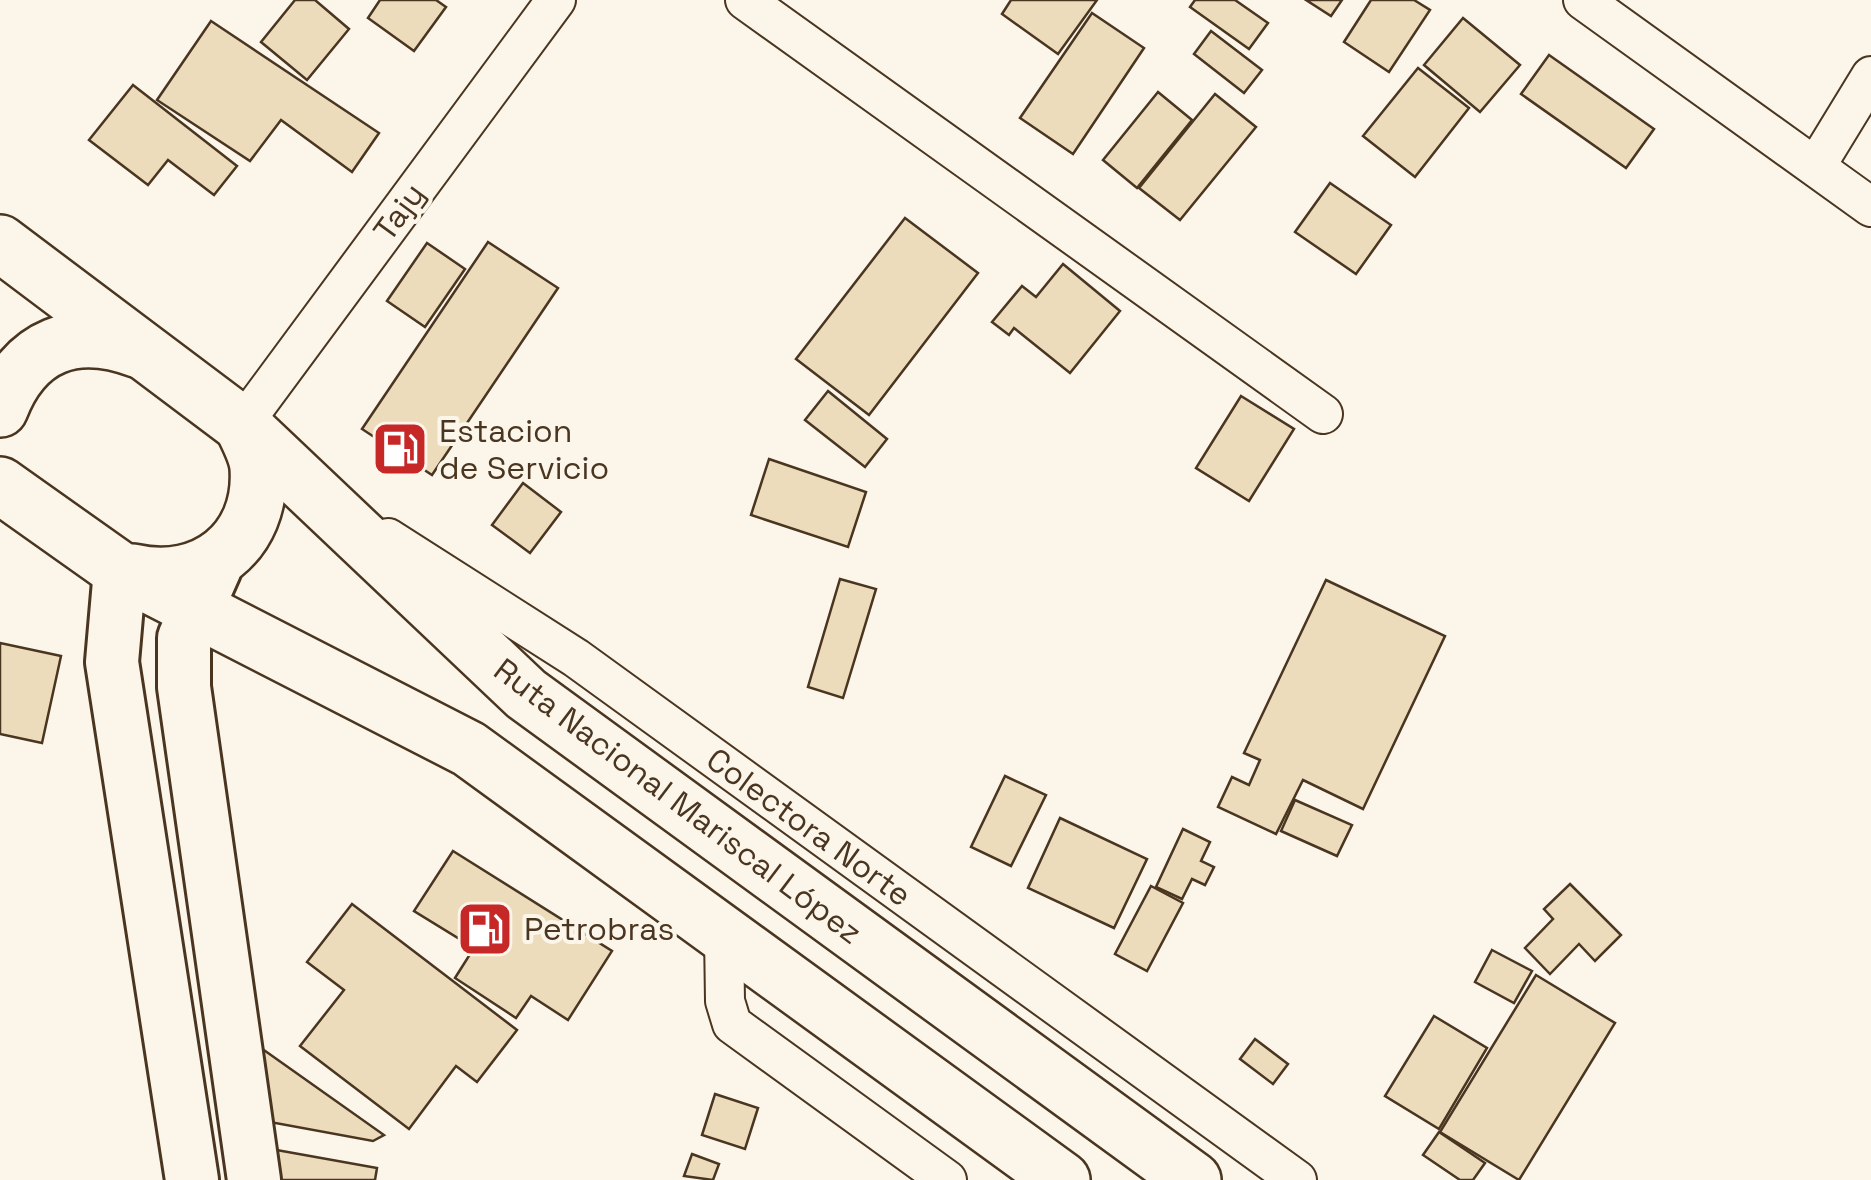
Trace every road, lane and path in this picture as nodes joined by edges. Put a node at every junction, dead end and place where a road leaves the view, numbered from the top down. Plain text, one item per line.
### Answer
1 (556, 0) edge
2 (744, 0) edge
3 (1582, 0) edge
4 (1871, 76) edge
5 (1816, 166) junction
6 (1871, 207) edge
7 (0, 243) edge
8 (142, 351) junction
9 (0, 409) edge
10 (1324, 414) dead end
11 (242, 424) junction
12 (0, 460) edge
13 (312, 489) junction
14 (19, 500) edge
15 (221, 555) junction
16 (120, 570) junction
17 (196, 609) junction
18 (724, 934) junction
19 (192, 1180) edge
20 (254, 1180) edge
21 (947, 1180) edge
22 (1062, 1180) edge
23 (1193, 1180) edge
24 (1296, 1180) edge

1 - 11 street, Tajy
2 - 10 street
3 - 5 street
4 - 5 street
5 - 6 street
7 - 8 highway, Ruta Nacional Mariscal López
8 - 9 highway
8 - 11 highway, Ruta Nacional Mariscal López
11 - 13 highway, Ruta Nacional Mariscal López
11 - 15 highway
12 - 14 highway
13 - 23 highway, Ruta Nacional Mariscal López
13 - 24 street, Colectora Norte
14 - 16 highway
15 - 16 highway
15 - 17 main road
16 - 17 highway
16 - 19 main road
17 - 18 highway
17 - 20 main road
18 - 21 street
18 - 22 highway

